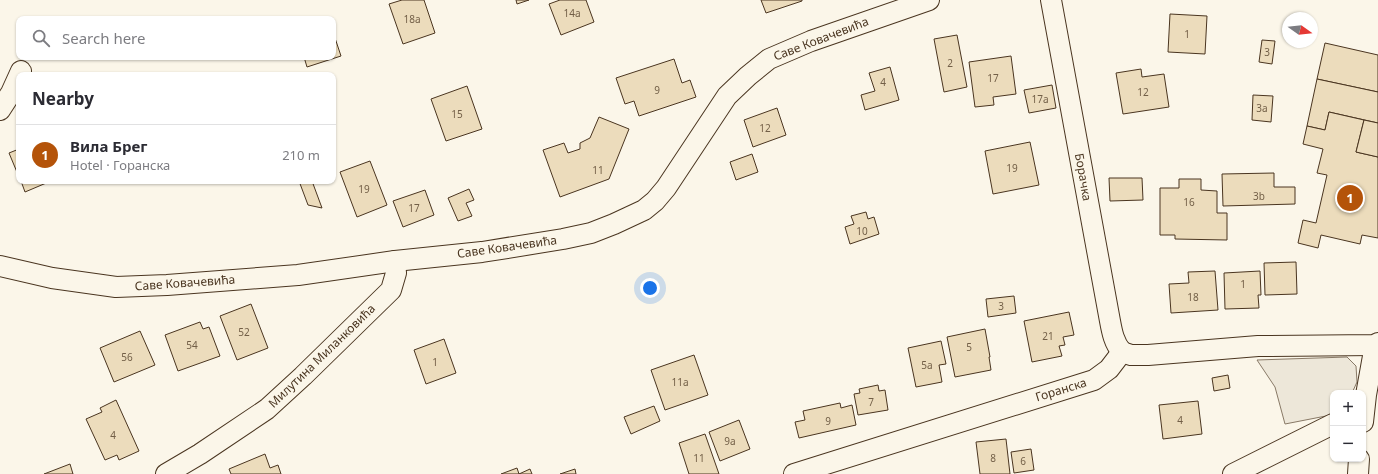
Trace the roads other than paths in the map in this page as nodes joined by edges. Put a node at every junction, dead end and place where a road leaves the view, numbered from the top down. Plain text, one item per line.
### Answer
1 (929, 0) edge
2 (1051, 0) edge
3 (16, 82) edge
4 (0, 110) edge
5 (395, 261) junction
6 (0, 266) edge
7 (1376, 344) edge
8 (1122, 352) junction
9 (1365, 390) edge
10 (1330, 426) edge
11 (1359, 462) edge
12 (166, 474) edge
13 (794, 474) edge
14 (1233, 474) edge
15 (1358, 474) edge

1 - 5 street, Саве Ковачевића
2 - 8 street, Борачка
3 - 4 street
5 - 6 street, Саве Ковачевића
5 - 12 street, Милутина Миланковића
7 - 8 street
7 - 9 street
8 - 13 street, Горанска
10 - 14 street
11 - 15 street

